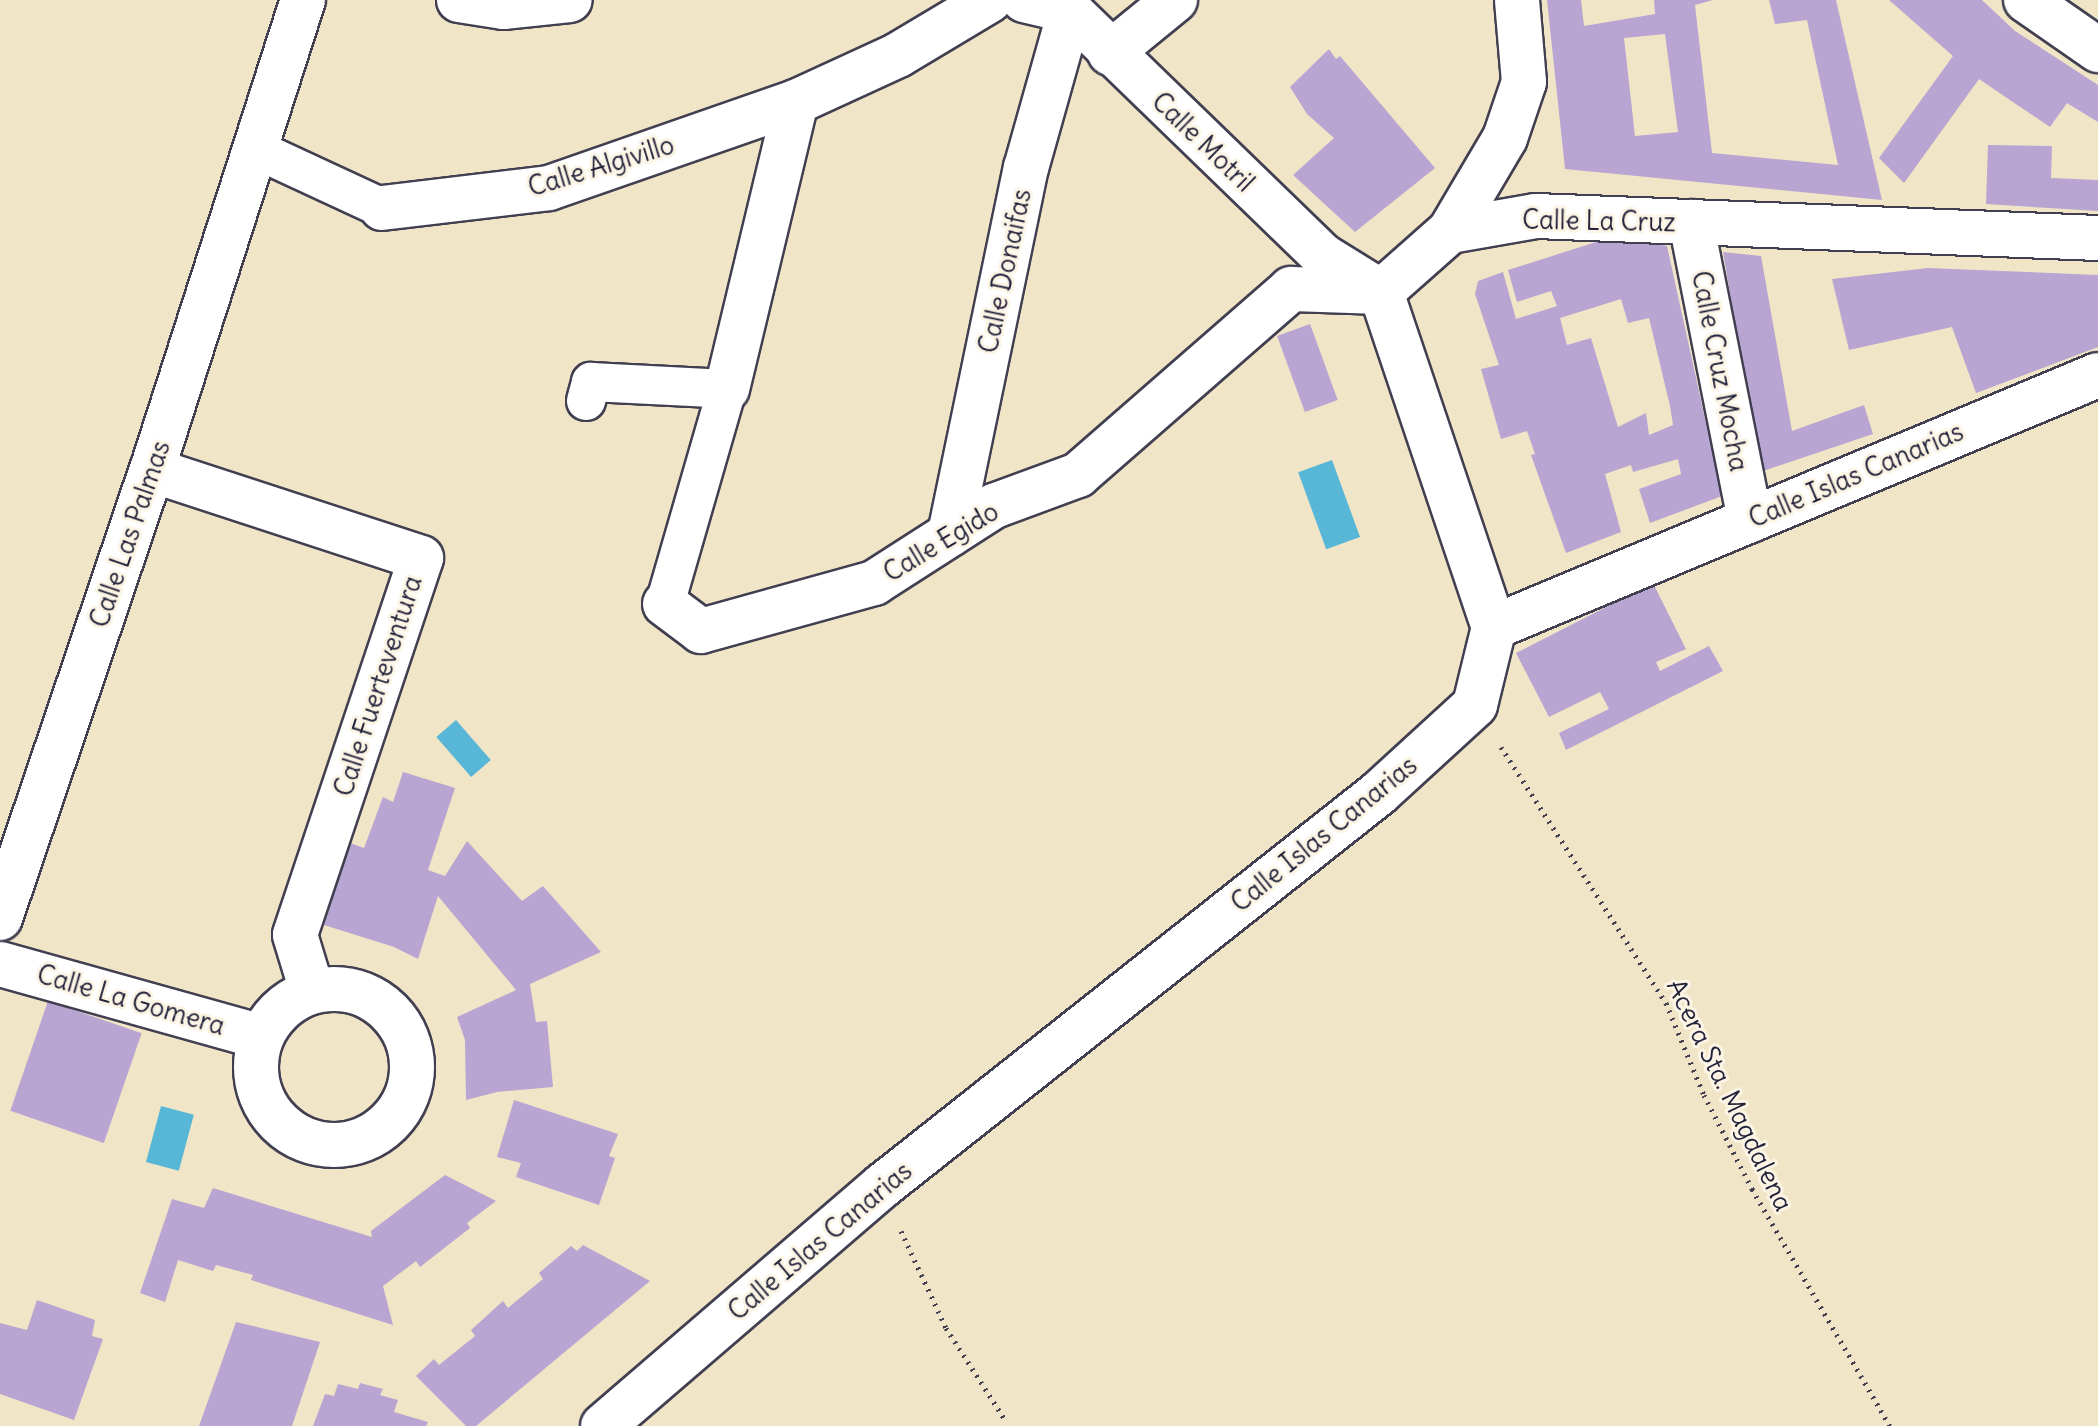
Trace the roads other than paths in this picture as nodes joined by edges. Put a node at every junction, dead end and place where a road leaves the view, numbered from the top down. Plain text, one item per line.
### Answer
1 (303, 0) edge
2 (459, 0) edge
3 (570, 0) edge
4 (990, 0) edge
5 (1024, 0) edge
6 (1175, 0) edge
7 (1517, 0) edge
8 (2026, 0) edge
9 (504, 3) edge
10 (1070, 11) junction
11 (2098, 50) edge
12 (1110, 53) junction
13 (796, 102) junction
14 (253, 148) junction
15 (382, 208) joint
16 (1691, 222) junction
17 (1450, 231) junction
18 (2098, 238) edge
19 (1381, 292) junction
20 (2098, 375) edge
21 (727, 389) junction
22 (586, 401) dead end
23 (152, 470) junction
24 (1750, 520) junction
25 (950, 534) junction
26 (665, 604) joint
27 (1494, 627) junction
28 (0, 918) edge
29 (0, 964) edge
30 (312, 991) junction
31 (261, 1037) junction
32 (603, 1426) edge

1 - 14 street
2 - 9 street
3 - 9 street
4 - 13 street, Calle Algivillo
5 - 10 street
6 - 12 street
7 - 17 street
8 - 11 street
10 - 12 street, Calle Motril
10 - 25 street, Calle Donaifas
12 - 19 street, Calle Motril
13 - 15 street, Calle Algivillo
13 - 21 street, Calle Egido
14 - 15 street, Calle Algivillo
14 - 23 street, Calle Las Palmas
16 - 17 street, Calle La Cruz
16 - 18 street, Calle La Cruz
16 - 24 street, Calle Cruz Mocha
17 - 19 street
19 - 25 street, Calle Egido
19 - 27 street
20 - 24 street, Calle Islas Canarias
21 - 22 street
21 - 26 street, Calle Egido
23 - 28 street, Calle Las Palmas
23 - 30 street, Calle Fuerteventura
24 - 27 street, Calle Islas Canarias
25 - 26 street, Calle Egido
27 - 32 street, Calle Islas Canarias
29 - 31 street, Calle La Gomera
30 - 31 street
30 - 31 street

